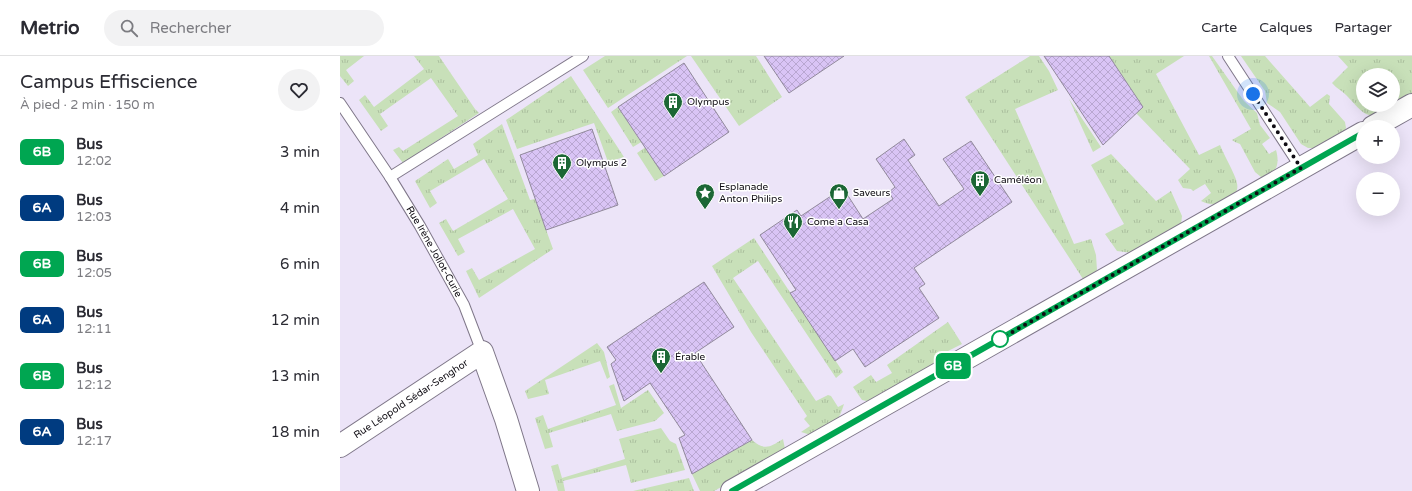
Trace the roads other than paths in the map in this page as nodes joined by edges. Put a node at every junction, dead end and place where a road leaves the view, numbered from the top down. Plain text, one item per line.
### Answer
1 (583, 56) edge
2 (1228, 56) edge
3 (340, 103) edge
4 (1412, 105) edge
5 (1385, 120) edge
6 (1356, 137) edge
7 (1301, 168) junction
8 (390, 177) junction
9 (482, 352) junction
10 (340, 446) edge
11 (528, 491) edge
12 (732, 491) edge

1 - 8 lane
2 - 7 lane
3 - 8 lane, Rue Irène Joliot-Curie
4 - 5 street
6 - 7 street
7 - 12 street
8 - 9 lane, Rue Irène Joliot-Curie
9 - 10 street, Rue Léopold Sédar-Senghor
9 - 11 street

